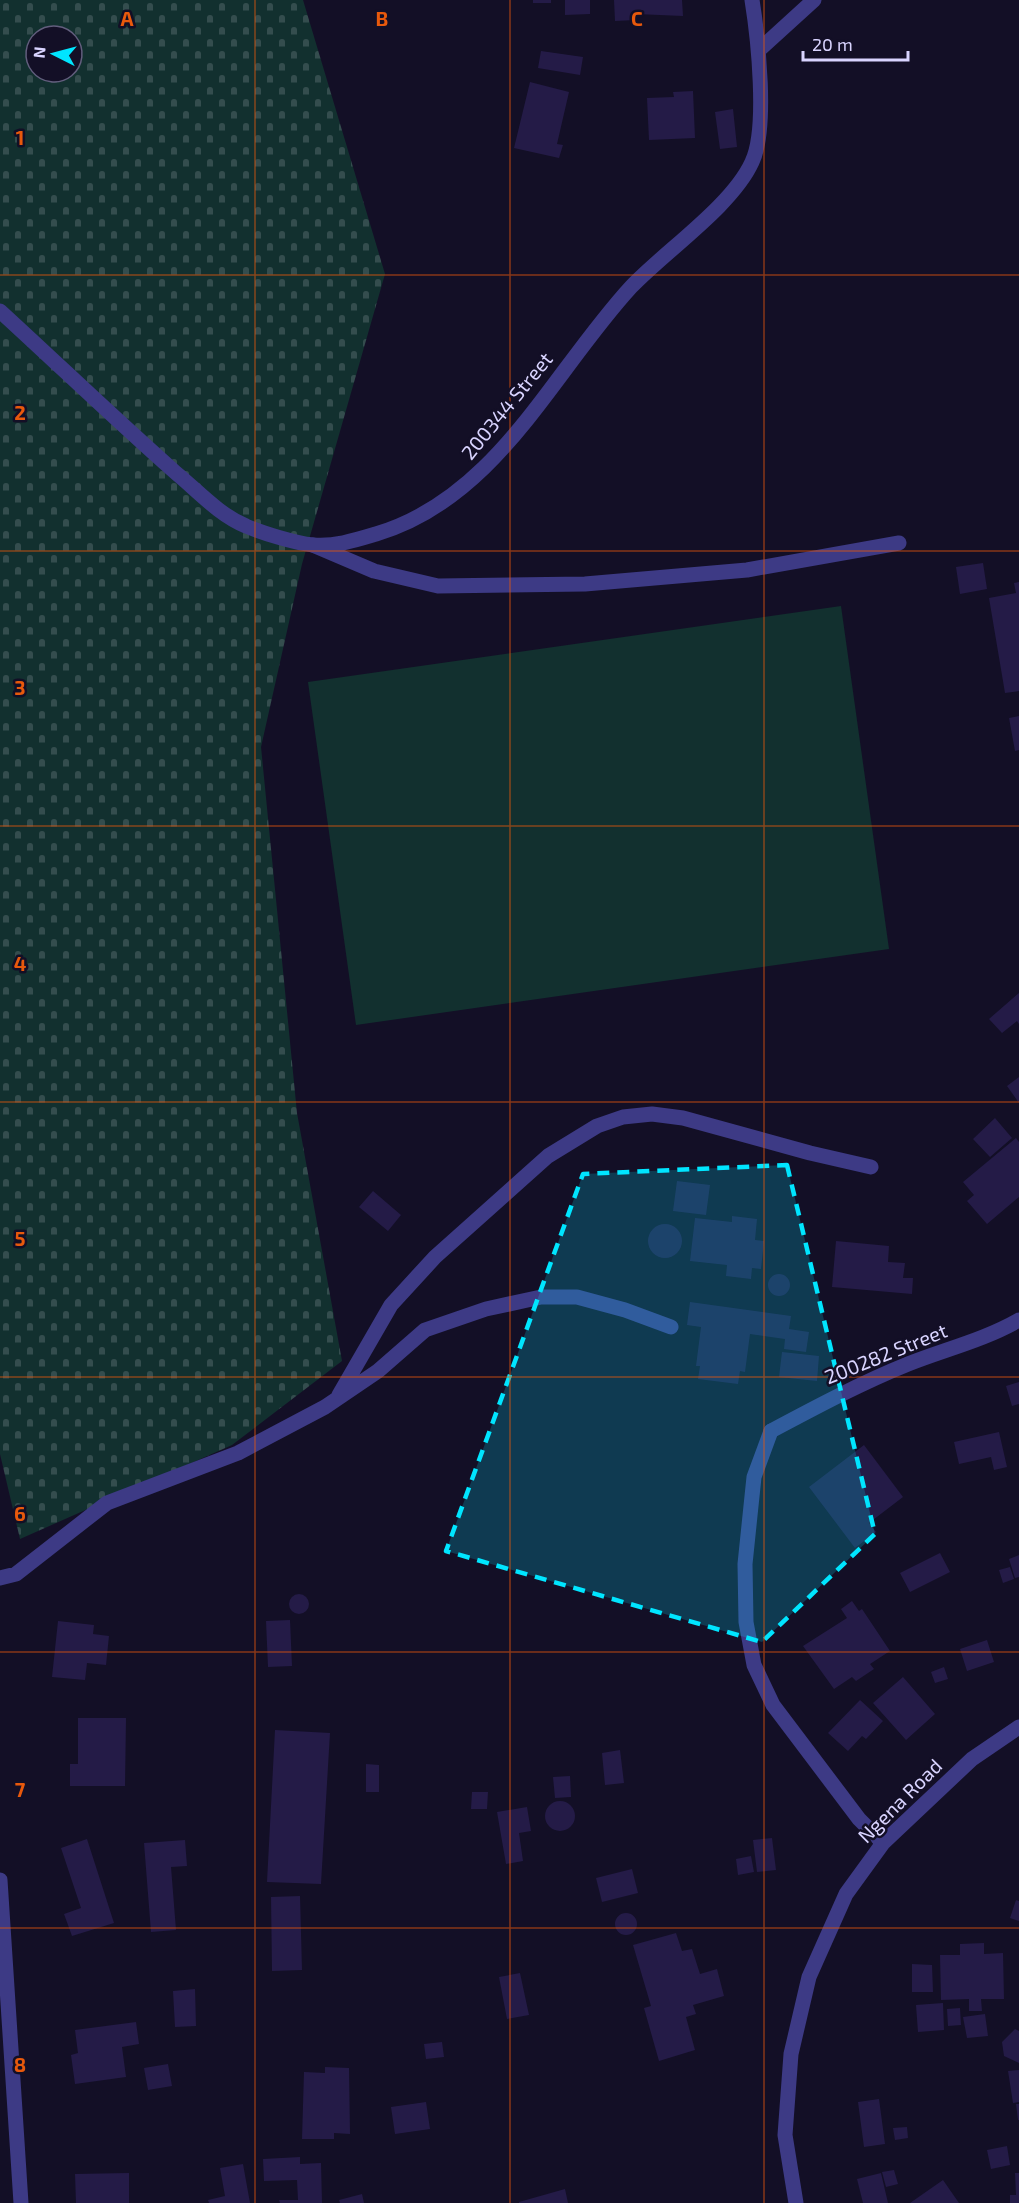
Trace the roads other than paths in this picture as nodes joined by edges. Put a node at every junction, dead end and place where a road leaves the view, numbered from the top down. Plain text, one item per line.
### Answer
1 (752, 0) edge
2 (814, 0) edge
3 (759, 50) junction
4 (0, 311) edge
5 (899, 543) dead end
6 (313, 544) junction
7 (871, 1167) dead end
8 (1019, 1320) edge
9 (671, 1327) dead end
10 (337, 1398) junction
11 (0, 1578) edge
12 (1019, 1727) edge
13 (883, 1843) junction
14 (0, 1880) edge
15 (21, 2203) edge
16 (796, 2203) edge

1 - 3 street, 200344 Street
2 - 3 street
3 - 6 street, 200344 Street
4 - 6 street, 200344 Street
5 - 6 street
7 - 10 street
8 - 13 street, 200282 Street
9 - 10 street
10 - 11 street
12 - 13 street, Ngena Road
13 - 16 street, Ngena Road
14 - 15 street

